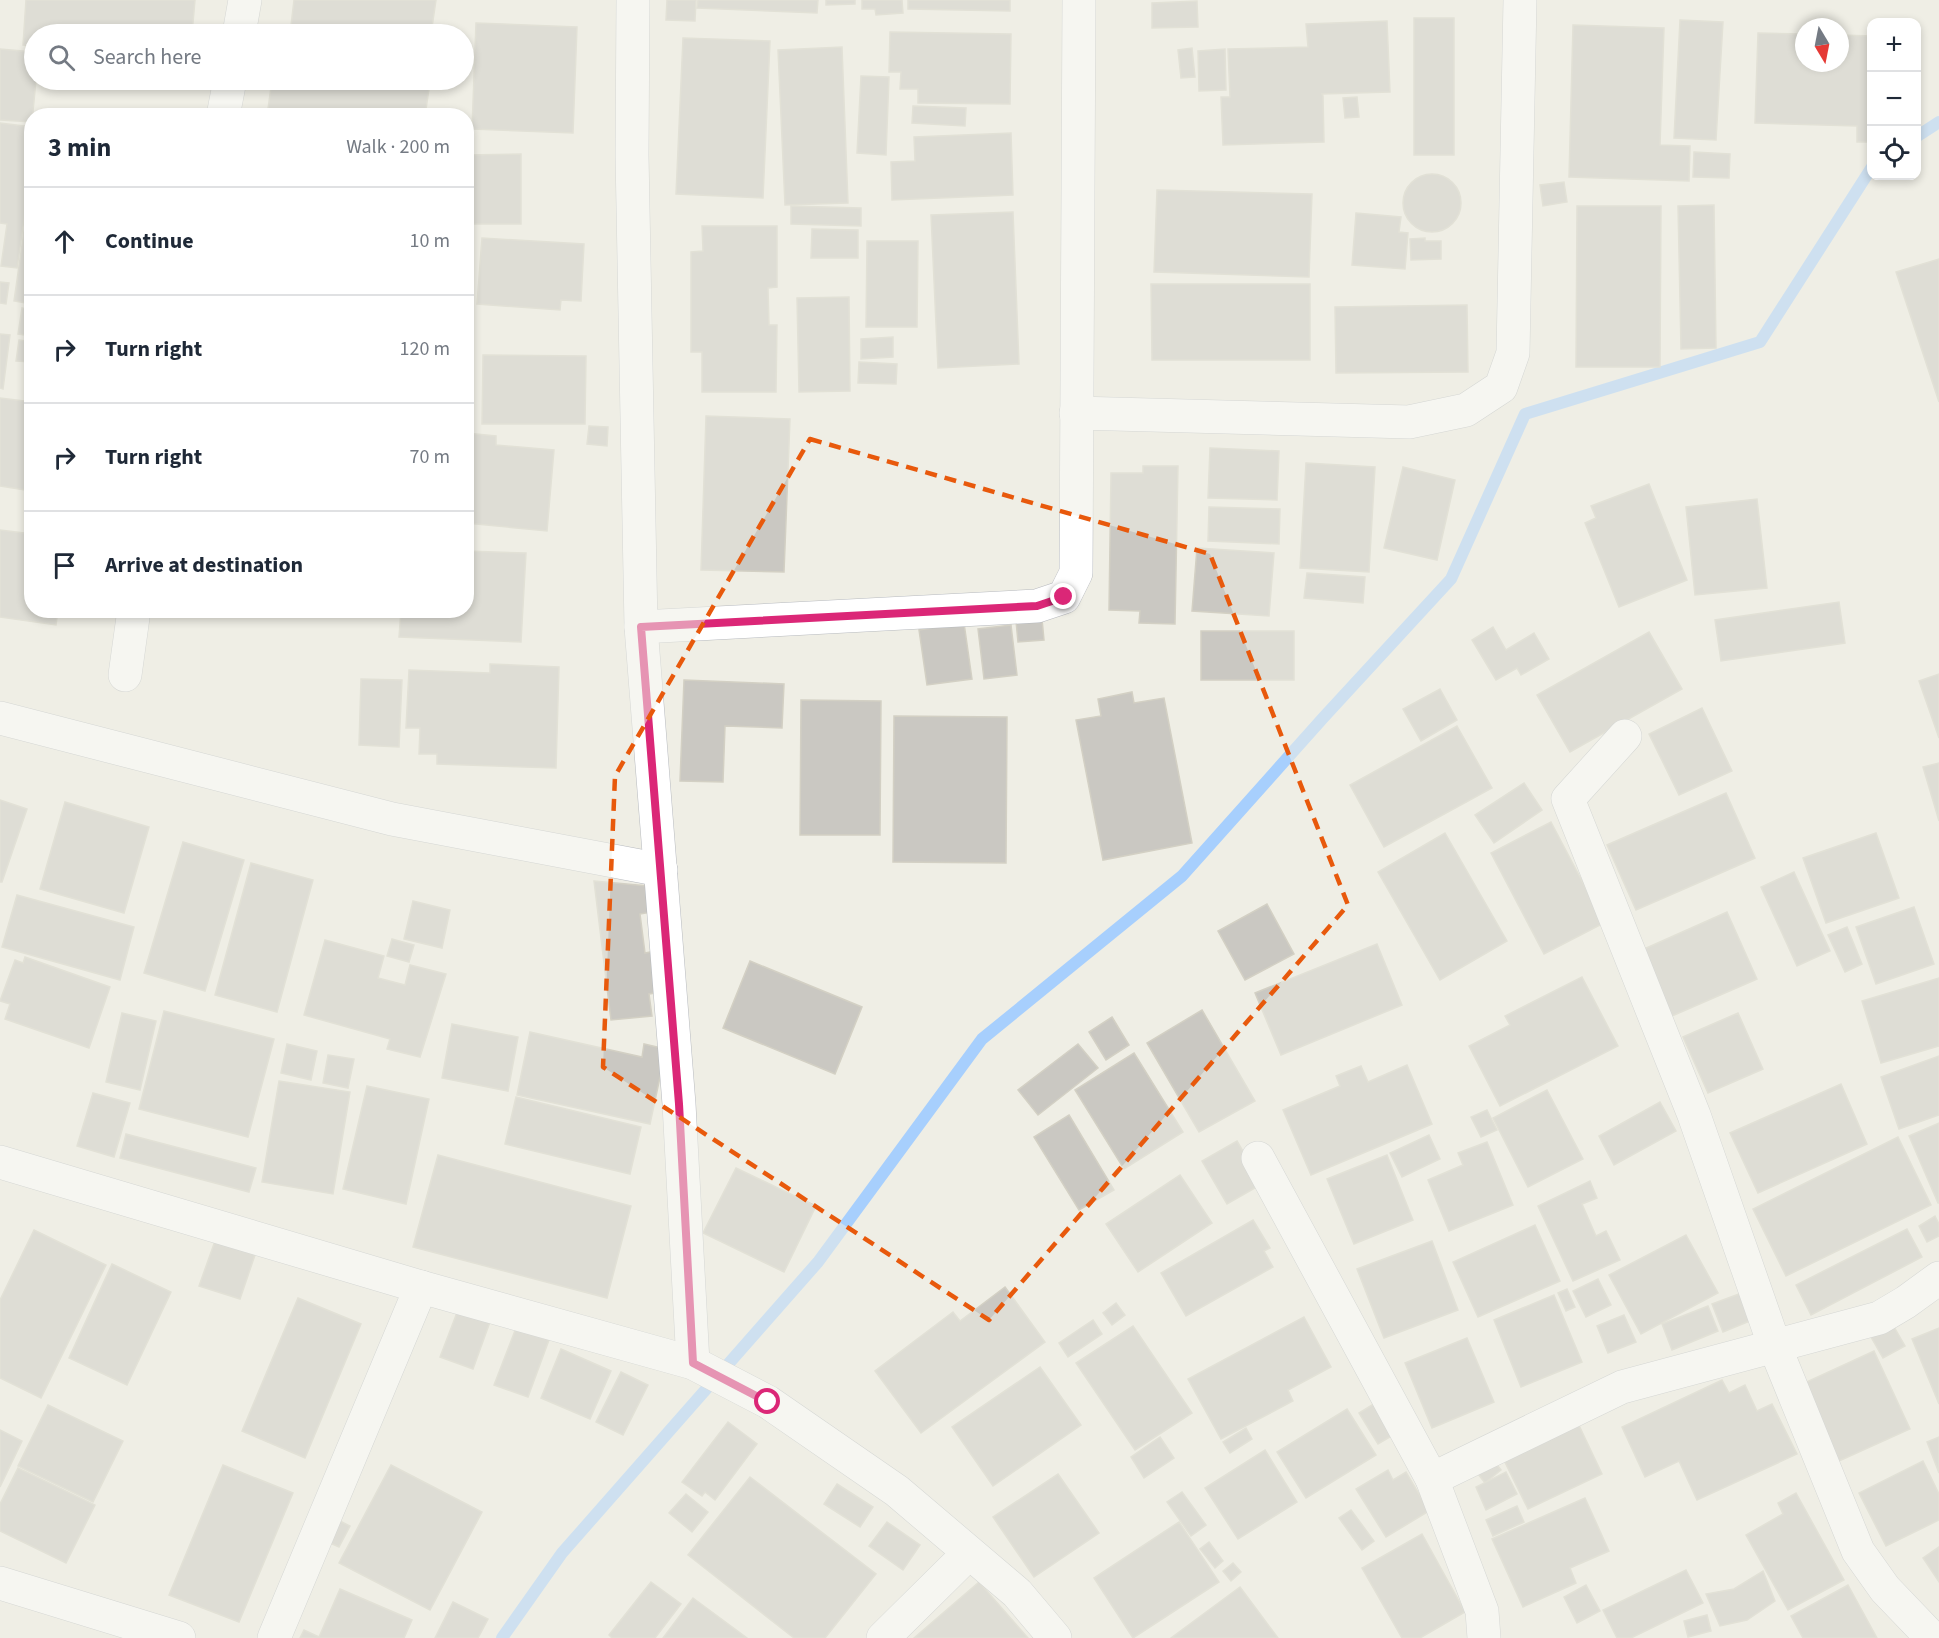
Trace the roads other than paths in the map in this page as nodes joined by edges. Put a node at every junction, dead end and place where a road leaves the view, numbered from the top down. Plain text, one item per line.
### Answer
1 (245, 0) edge
2 (633, 0) edge
3 (1079, 0) edge
4 (1520, 0) edge
5 (241, 24) edge
6 (228, 90) edge
7 (225, 108) edge
8 (1076, 414) junction
9 (133, 618) edge
10 (641, 627) junction
11 (125, 675) dead end
12 (0, 718) edge
13 (1624, 736) dead end
14 (661, 870) junction
15 (1258, 1158) dead end
16 (0, 1162) edge
17 (1939, 1278) edge
18 (421, 1287) junction
19 (1775, 1347) junction
20 (693, 1363) junction
21 (1432, 1479) junction
22 (969, 1553) junction
23 (0, 1583) edge
24 (179, 1638) edge
25 (274, 1638) edge
26 (883, 1638) edge
27 (1055, 1638) edge
28 (1484, 1638) edge
29 (1932, 1638) edge

1 - 5 street
2 - 10 street
3 - 8 street
4 - 8 street
6 - 7 street
8 - 10 street
9 - 11 street
10 - 14 street
12 - 14 street
13 - 19 street
14 - 20 street
15 - 21 street
16 - 18 street
17 - 19 street
18 - 20 street
18 - 25 street
19 - 21 street
19 - 29 street
20 - 22 street
21 - 28 street
22 - 26 street
22 - 27 street
23 - 24 street

